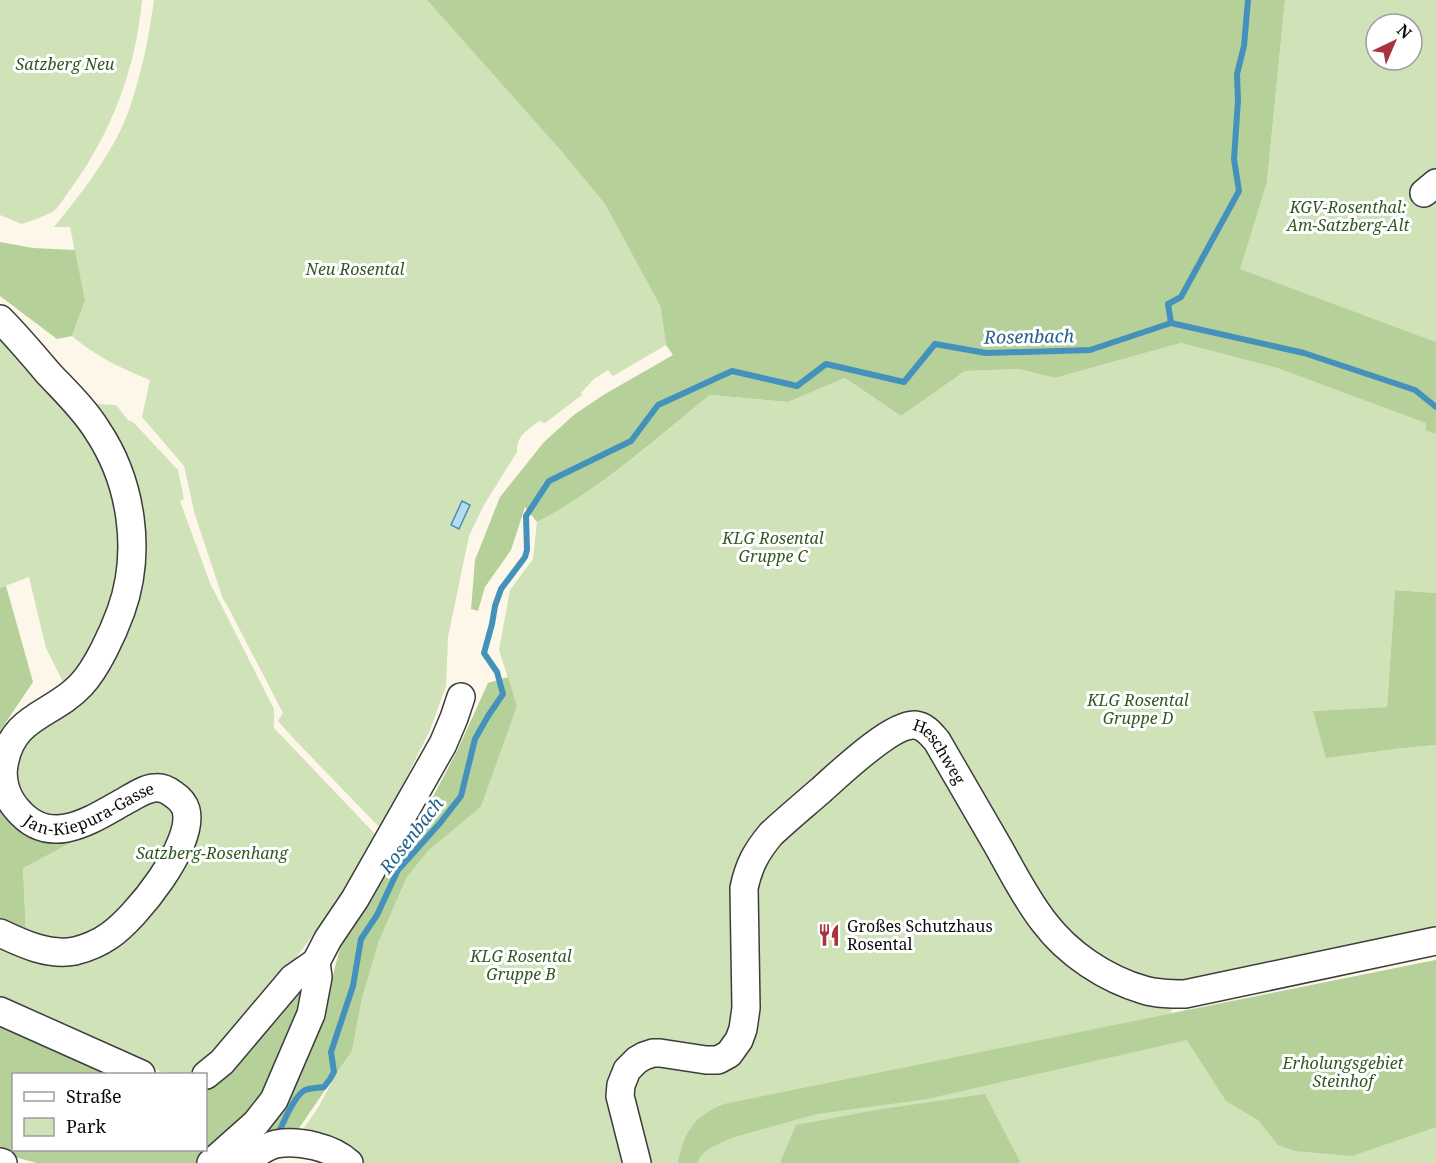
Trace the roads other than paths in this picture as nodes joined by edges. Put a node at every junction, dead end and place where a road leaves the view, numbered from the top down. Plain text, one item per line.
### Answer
1 (0, 319) edge
2 (461, 697) dead end
3 (0, 933) edge
4 (1436, 941) edge
5 (316, 962) junction
6 (0, 1011) edge
7 (139, 1073) edge
8 (207, 1075) edge
9 (211, 1163) edge
10 (243, 1163) edge
11 (349, 1163) edge
12 (637, 1163) edge

1 - 3 street, Jan-Kiepura-Gasse
2 - 5 street
4 - 12 street, Heschweg
5 - 8 street
5 - 9 street
6 - 7 street
10 - 11 street

